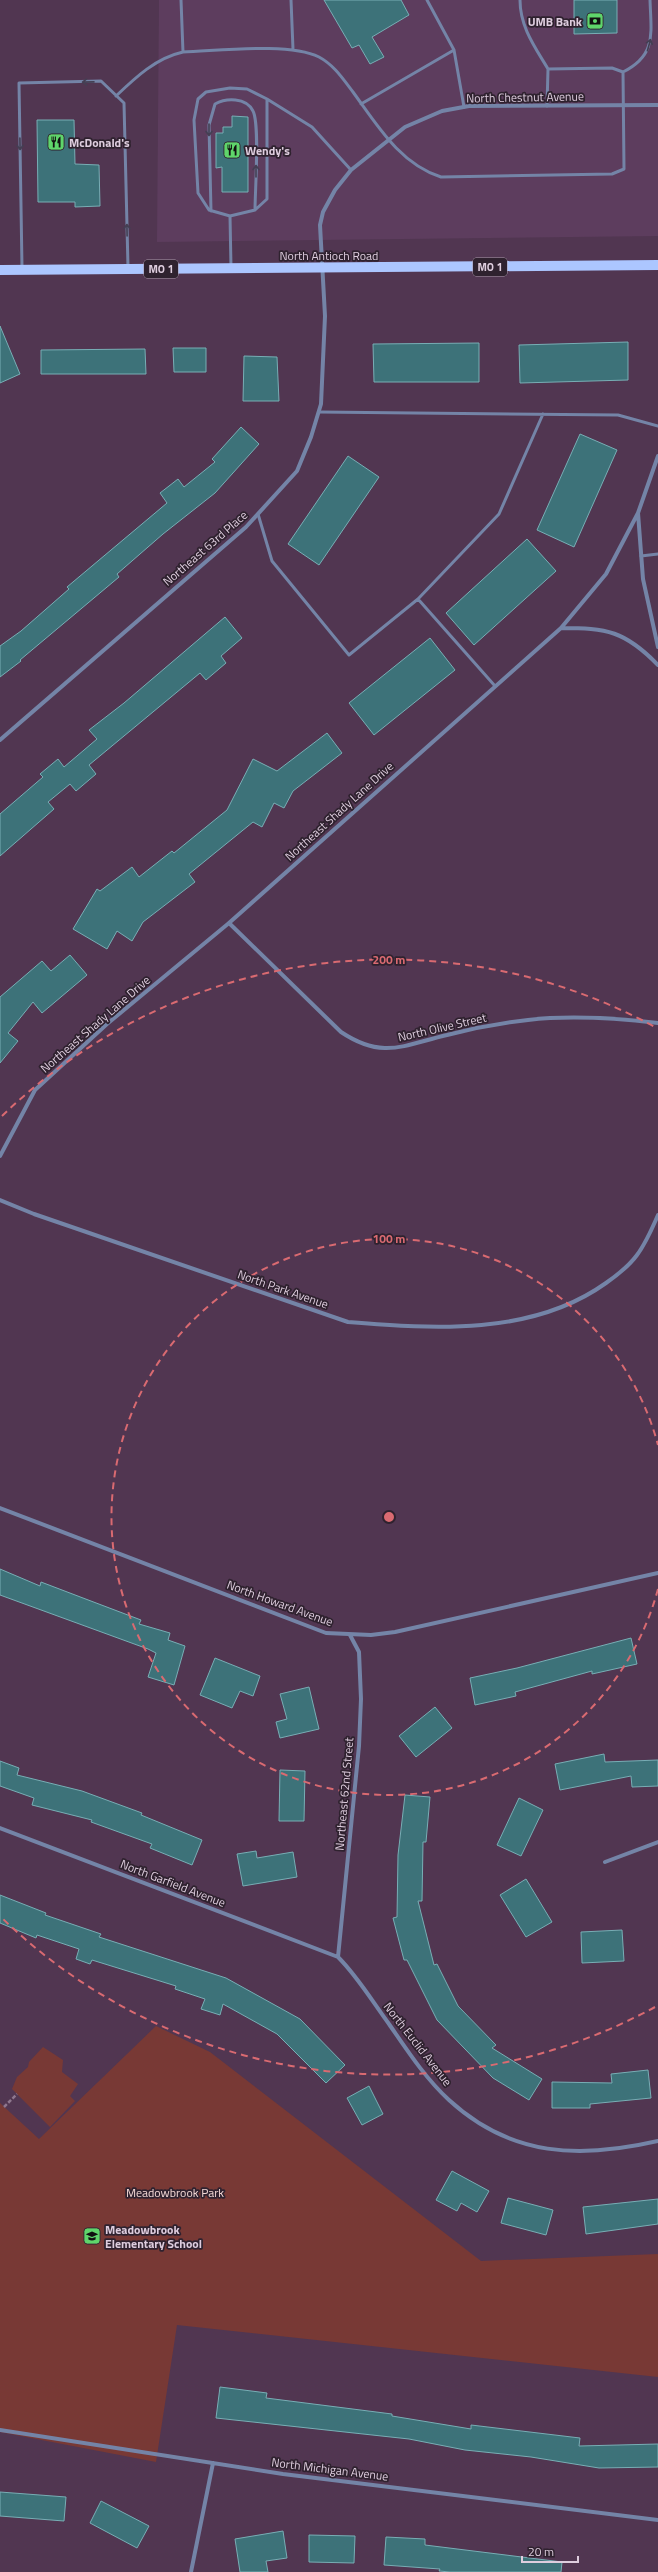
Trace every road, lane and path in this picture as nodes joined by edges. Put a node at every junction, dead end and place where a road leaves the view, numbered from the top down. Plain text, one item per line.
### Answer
1 (182, 0) edge
2 (291, 0) edge
3 (428, 0) edge
4 (520, 0) edge
5 (650, 0) edge
6 (293, 49) junction
7 (454, 50) junction
8 (183, 52) junction
9 (548, 69) junction
10 (623, 72) junction
11 (116, 96) junction
12 (267, 99) junction
13 (362, 104) junction
14 (623, 105) junction
15 (658, 105) edge
16 (547, 106) junction
17 (464, 108) junction
18 (388, 140) junction
19 (352, 170) junction
20 (255, 210) junction
21 (212, 211) junction
22 (230, 216) junction
23 (658, 265) edge
24 (323, 268) junction
25 (128, 269) junction
26 (231, 269) junction
27 (0, 270) edge
28 (22, 270) junction
29 (319, 412) junction
30 (542, 414) junction
31 (658, 426) edge
32 (658, 457) edge
33 (638, 513) junction
34 (258, 514) junction
35 (658, 554) edge
36 (640, 556) junction
37 (418, 599) junction
38 (561, 628) junction
39 (658, 647) edge
40 (658, 665) edge
41 (495, 686) junction
42 (0, 740) edge
43 (230, 923) junction
44 (658, 1023) edge
45 (0, 1156) edge
46 (0, 1200) edge
47 (658, 1215) edge
48 (0, 1508) edge
49 (658, 1573) edge
50 (350, 1635) junction
51 (0, 1828) edge
52 (658, 1842) edge
53 (605, 1862) dead end
54 (338, 1956) junction
55 (17, 2094) dead end
56 (4, 2107) dead end
57 (658, 2141) edge
58 (0, 2430) edge
59 (213, 2463) junction
60 (658, 2520) edge
61 (191, 2572) edge

1 - 8 lane
2 - 6 lane
3 - 7 lane
4 - 9 lane
10 -> 5 lane
6 - 8 lane
6 - 13 lane
7 - 13 lane
7 - 17 lane
8 - 11 lane
9 - 10 lane
9 - 16 lane
10 - 14 lane
25 -> 11 lane
11 -> 28 lane
12 - 19 lane
12 - 20 lane
12 - 21 lane
13 - 18 lane
14 - 15 street, North Chestnut Avenue
14 - 16 street, North Chestnut Avenue
14 - 18 lane
16 - 17 street, North Chestnut Avenue
17 - 18 street, North Chestnut Avenue
18 - 19 street, North Chestnut Avenue
19 - 24 street, North Chestnut Avenue
20 -> 21 lane
20 - 22 lane
21 - 22 lane
22 - 26 lane
23 - 24 main road, North Antioch Road / MO 1
24 - 26 main road, North Antioch Road / MO 1
24 - 29 street, Northeast 63rd Place
25 - 26 main road, North Antioch Road / MO 1
25 - 28 main road, North Antioch Road / MO 1
27 - 28 main road, North Antioch Road / MO 1
29 - 30 lane
29 - 34 street, Northeast 63rd Place
30 - 31 lane
30 - 37 lane
32 - 33 street, Northeast Shady Lane Drive
33 - 36 street
33 - 38 street, Northeast Shady Lane Drive
34 - 37 lane
34 - 42 street, Northeast 63rd Place
35 - 36 lane
36 - 39 street
37 - 41 lane
38 - 40 street
38 - 41 street, Northeast Shady Lane Drive
41 - 43 street, Northeast Shady Lane Drive
43 - 44 street, North Olive Street
43 - 45 street, Northeast Shady Lane Drive
46 - 47 street, North Park Avenue
48 - 50 street, North Howard Avenue
49 - 50 street, North Howard Avenue
50 - 54 street, Northeast 62nd Street
51 - 54 street, North Garfield Avenue
52 - 53 street
54 - 57 street, North Euclid Avenue
55 - 56 path
58 - 59 street, North Michigan Avenue
59 - 60 street, North Michigan Avenue
59 - 61 street

